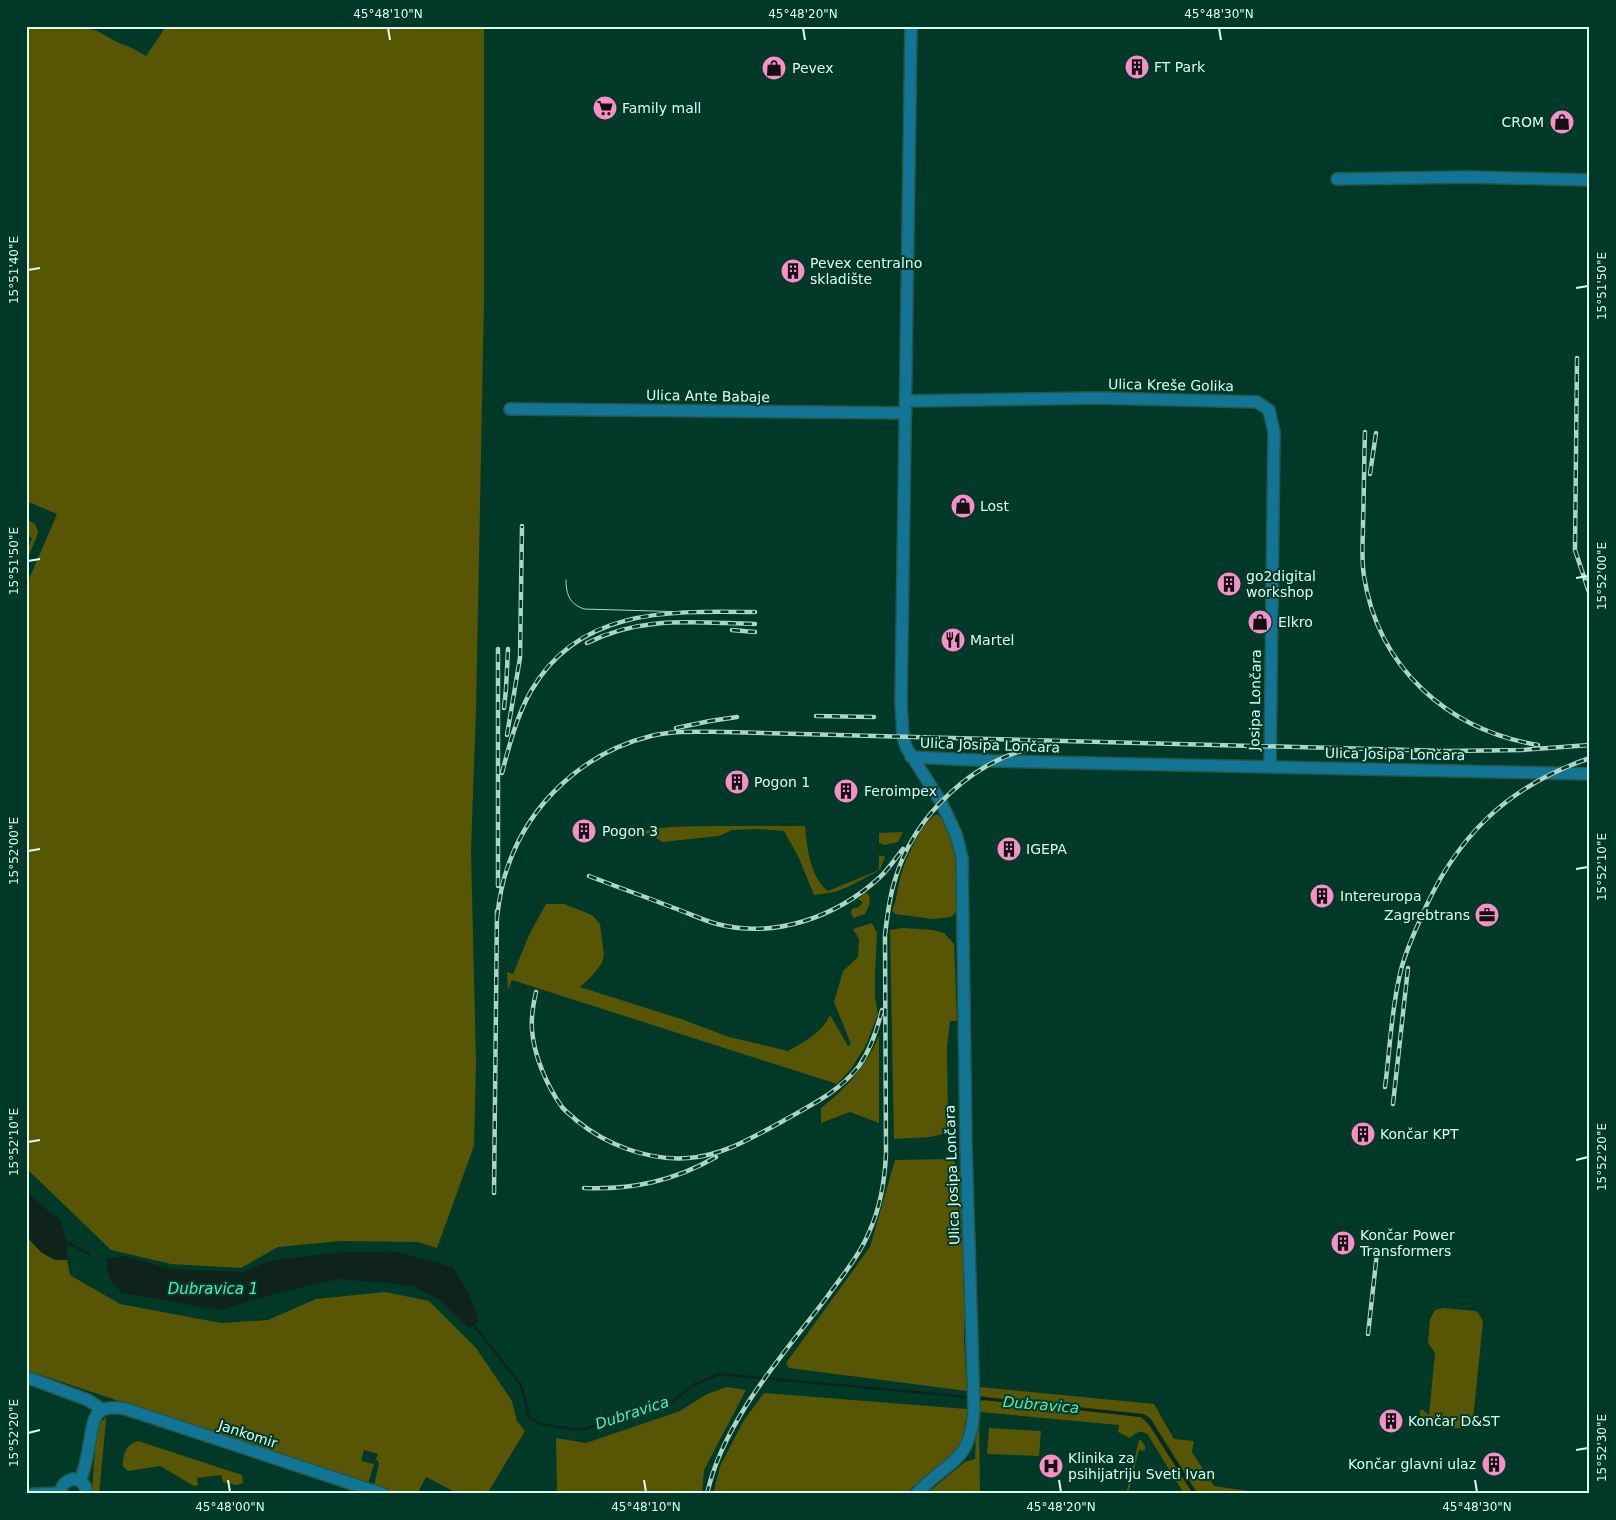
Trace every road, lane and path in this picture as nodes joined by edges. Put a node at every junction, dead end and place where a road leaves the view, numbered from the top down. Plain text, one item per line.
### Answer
1 (911, 26) edge
2 (1337, 179) dead end
3 (1590, 180) edge
4 (906, 401) junction
5 (510, 409) dead end
6 (906, 414) junction
7 (1272, 574) joint
8 (911, 757) junction
9 (1270, 766) junction
10 (1590, 774) edge
11 (26, 1377) edge
12 (103, 1410) junction
13 (80, 1481) junction
14 (60, 1493) edge
15 (33, 1494) edge
16 (87, 1494) edge
17 (383, 1494) edge
18 (916, 1494) edge

1 - 4 street
2 - 3 street
4 - 6 street
4 - 7 street, Ulica Kreše Golika
5 - 6 street, Ulica Ante Babaje
6 - 8 street
7 - 9 street, Josipa Lončara
8 - 9 street, Ulica Josipa Lončara
8 - 18 street, Ulica Josipa Lončara
9 - 10 street, Ulica Josipa Lončara
11 - 12 street, Jankomir
12 - 13 street
12 - 17 street, Jankomir
13 - 14 street
13 - 16 street
14 - 15 street

